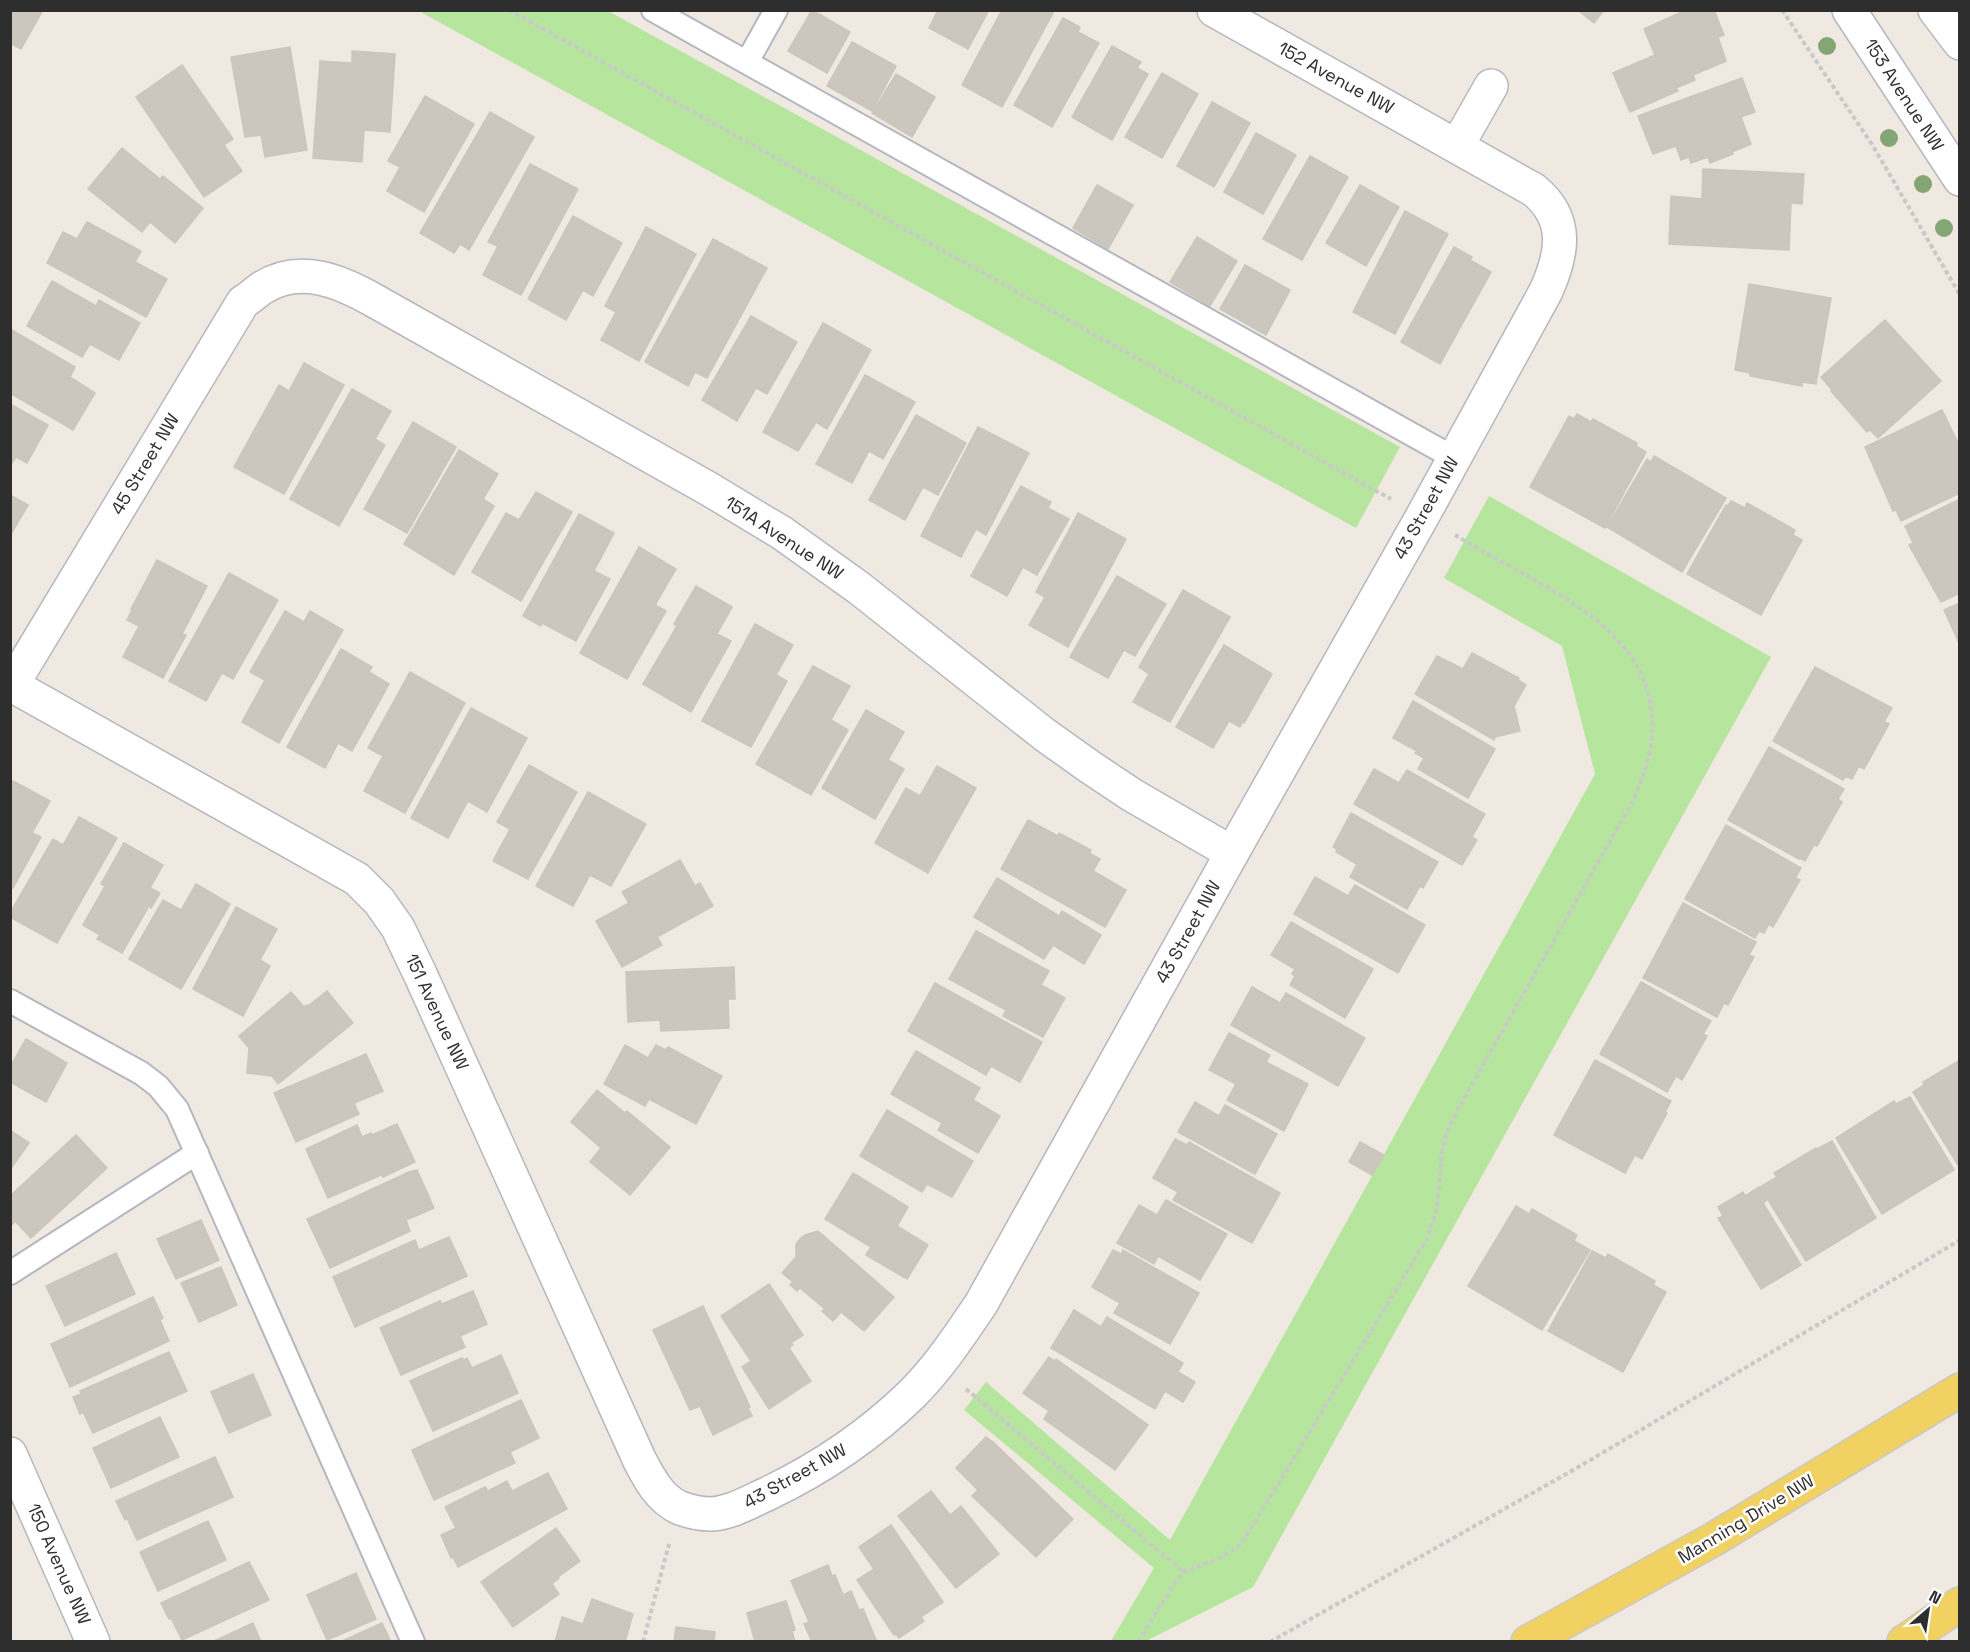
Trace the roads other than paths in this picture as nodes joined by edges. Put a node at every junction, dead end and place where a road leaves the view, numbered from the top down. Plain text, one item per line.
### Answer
1 (652, 10) edge
2 (776, 10) edge
3 (1214, 10) edge
4 (1849, 10) edge
5 (1935, 10) edge
6 (1959, 43) edge
7 (747, 62) junction
8 (1491, 86) dead end
9 (1457, 146) junction
10 (1959, 179) edge
11 (1556, 217) joint
12 (305, 275) joint
13 (1454, 458) junction
14 (11, 684) edge
15 (1232, 853) junction
16 (10, 1001) edge
17 (197, 1153) junction
18 (10, 1273) edge
19 (1959, 1390) edge
20 (10, 1454) edge
21 (678, 1507) joint
22 (1959, 1604) edge
23 (93, 1641) edge
24 (413, 1641) edge
25 (1528, 1641) edge
26 (1904, 1641) edge

1 - 7 lane
2 - 7 lane
3 - 9 street, 152 Avenue NW
4 - 10 street, 153 Avenue NW
5 - 6 street
7 - 13 lane
8 - 9 street
9 - 11 street, 152 Avenue NW
11 - 13 street, 43 Street NW
12 - 14 street, 45 Street NW
12 - 15 street, 151A Avenue NW
13 - 15 street, 43 Street NW
14 - 21 street, 151 Avenue NW
15 - 21 street, 43 Street NW
16 - 17 lane
17 - 18 lane
17 - 24 lane
19 - 25 main road, Manning Drive NW
20 - 23 street, 150 Avenue NW
22 - 26 main road

